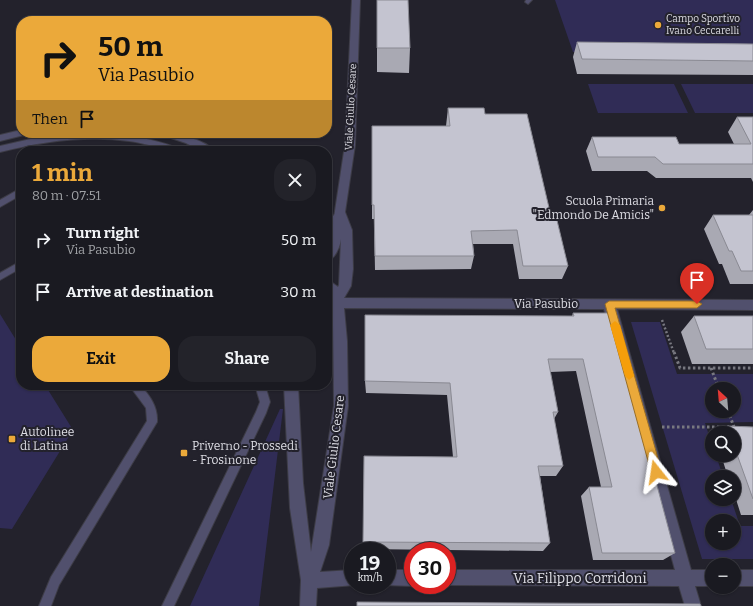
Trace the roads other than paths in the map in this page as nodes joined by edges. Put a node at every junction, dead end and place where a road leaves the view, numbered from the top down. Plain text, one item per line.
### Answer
1 (356, 0) edge
2 (16, 134) edge
3 (0, 138) edge
4 (52, 138) edge
5 (127, 138) edge
6 (181, 138) edge
7 (163, 146) edge
8 (199, 146) edge
9 (0, 149) edge
10 (16, 194) edge
11 (0, 204) edge
12 (340, 213) junction
13 (332, 222) edge
14 (332, 250) edge
15 (16, 267) edge
16 (0, 277) edge
17 (332, 288) edge
18 (338, 304) junction
19 (609, 304) junction
20 (753, 305) edge
21 (332, 315) edge
22 (138, 390) edge
23 (261, 390) edge
24 (291, 390) edge
25 (344, 578) edge
26 (456, 578) edge
27 (686, 578) junction
28 (705, 578) edge
29 (741, 578) edge
30 (753, 578) edge
31 (309, 580) junction
32 (45, 606) edge
33 (168, 606) edge
34 (308, 606) edge
35 (693, 606) edge

1 - 12 street, Viale Giulio Cesare
2 - 3 street
4 - 9 street
5 - 7 street
6 - 8 street
10 - 11 lane
12 - 13 lane
12 - 14 street, Viale Giulio Cesare
12 - 18 street, Viale Giulio Cesare
15 - 16 lane
17 - 18 street
18 - 19 street, Via Pasubio
18 - 21 street
18 - 31 street, Viale Giulio Cesare
19 - 20 street, Via Pasubio
19 - 27 street
22 - 32 lane
23 - 33 lane
24 - 31 street, Viale Giulio Cesare
25 - 31 street
26 - 27 street, Via Filippo Corridoni
27 - 28 street, Via Filippo Corridoni
27 - 35 street
29 - 30 street
31 - 34 street, Viale Giulio Cesare

